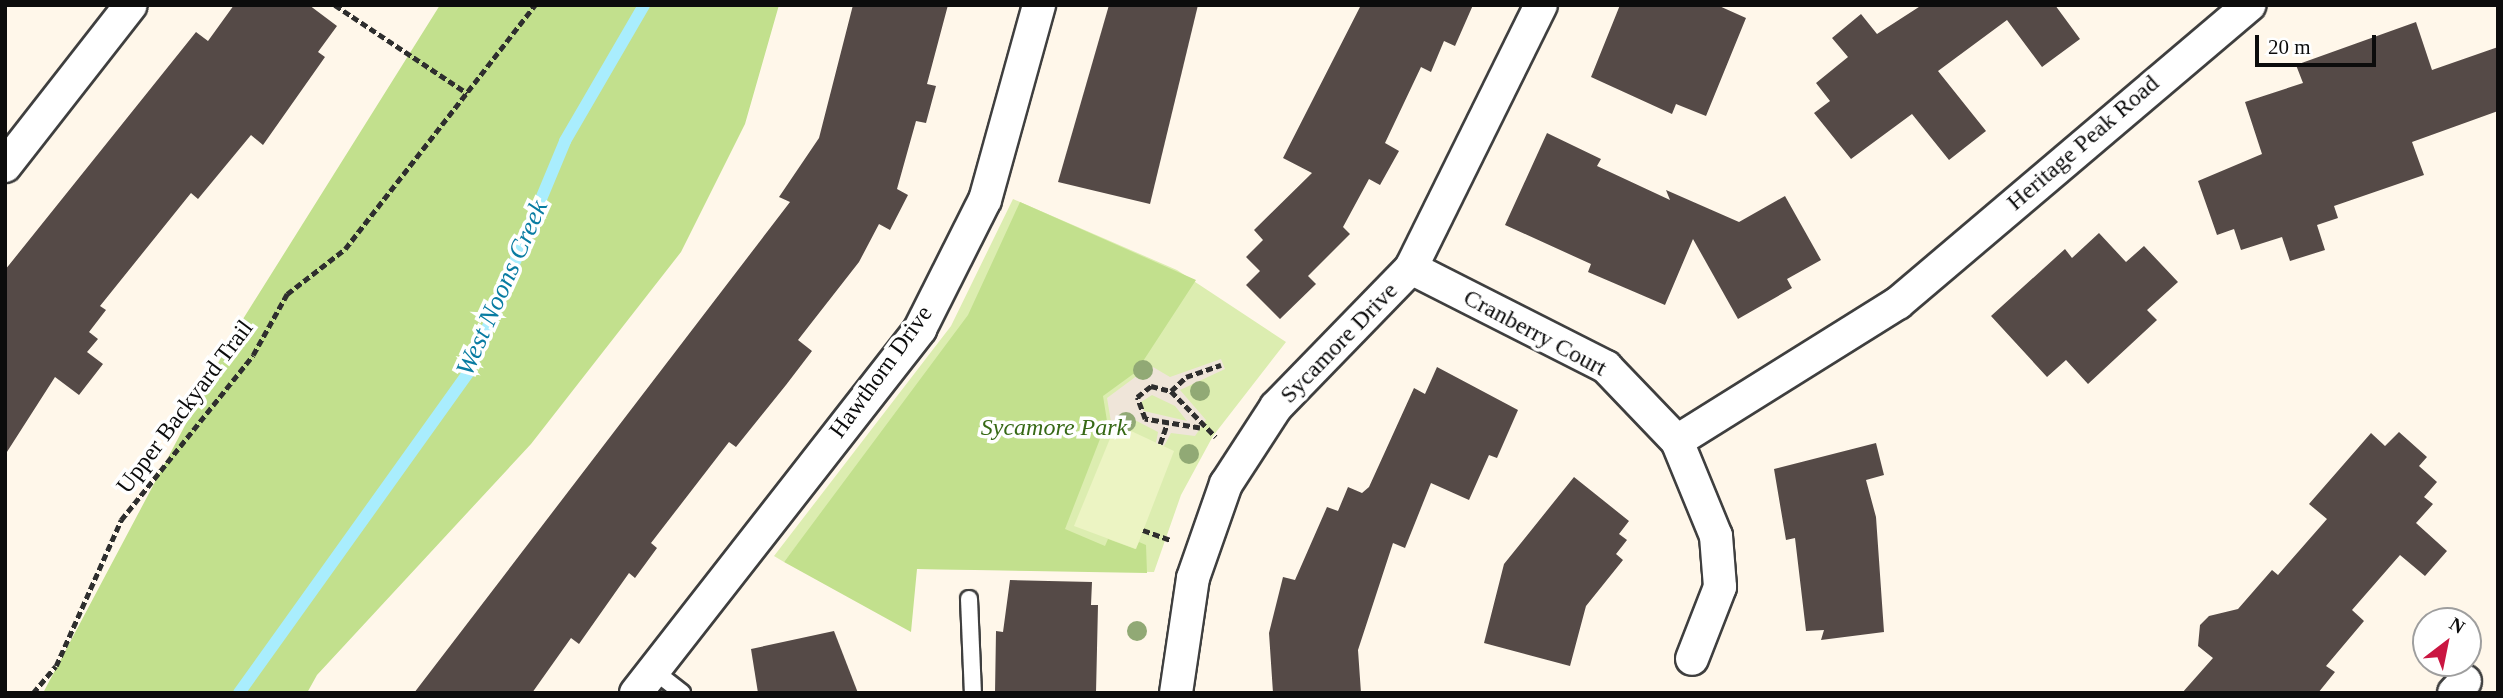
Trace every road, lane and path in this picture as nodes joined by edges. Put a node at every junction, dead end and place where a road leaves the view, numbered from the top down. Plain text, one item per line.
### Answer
1 (131, 5) edge
2 (335, 5) edge
3 (535, 5) edge
4 (1039, 5) edge
5 (1541, 5) edge
6 (2250, 5) edge
7 (467, 93) junction
8 (5, 166) edge
9 (1411, 268) junction
10 (1221, 365) dead end
11 (1171, 391) junction
12 (1166, 427) junction
13 (1200, 428) junction
14 (1218, 439) dead end
15 (1677, 441) junction
16 (1160, 444) dead end
17 (1143, 530) dead end
18 (1171, 541) dead end
19 (969, 599) dead end
20 (1692, 659) dead end
21 (644, 681) edge
22 (33, 693) edge
23 (682, 693) edge
24 (973, 693) edge
25 (1176, 693) edge

1 - 8 street
2 - 7 path
3 - 7 path, Upper Backyard Trail
4 - 21 street, Hawthorn Drive
5 - 9 street, Sycamore Drive
6 - 15 street, Heritage Peak Road
7 - 22 path, Upper Backyard Trail
9 - 15 street, Cranberry Court
9 - 25 street, Sycamore Drive
10 - 11 path
11 - 12 path
11 - 13 path
12 - 13 path
12 - 16 path
13 - 14 path
15 - 20 street, Cranberry Court
17 - 18 path
19 - 24 lane
21 - 23 lane

